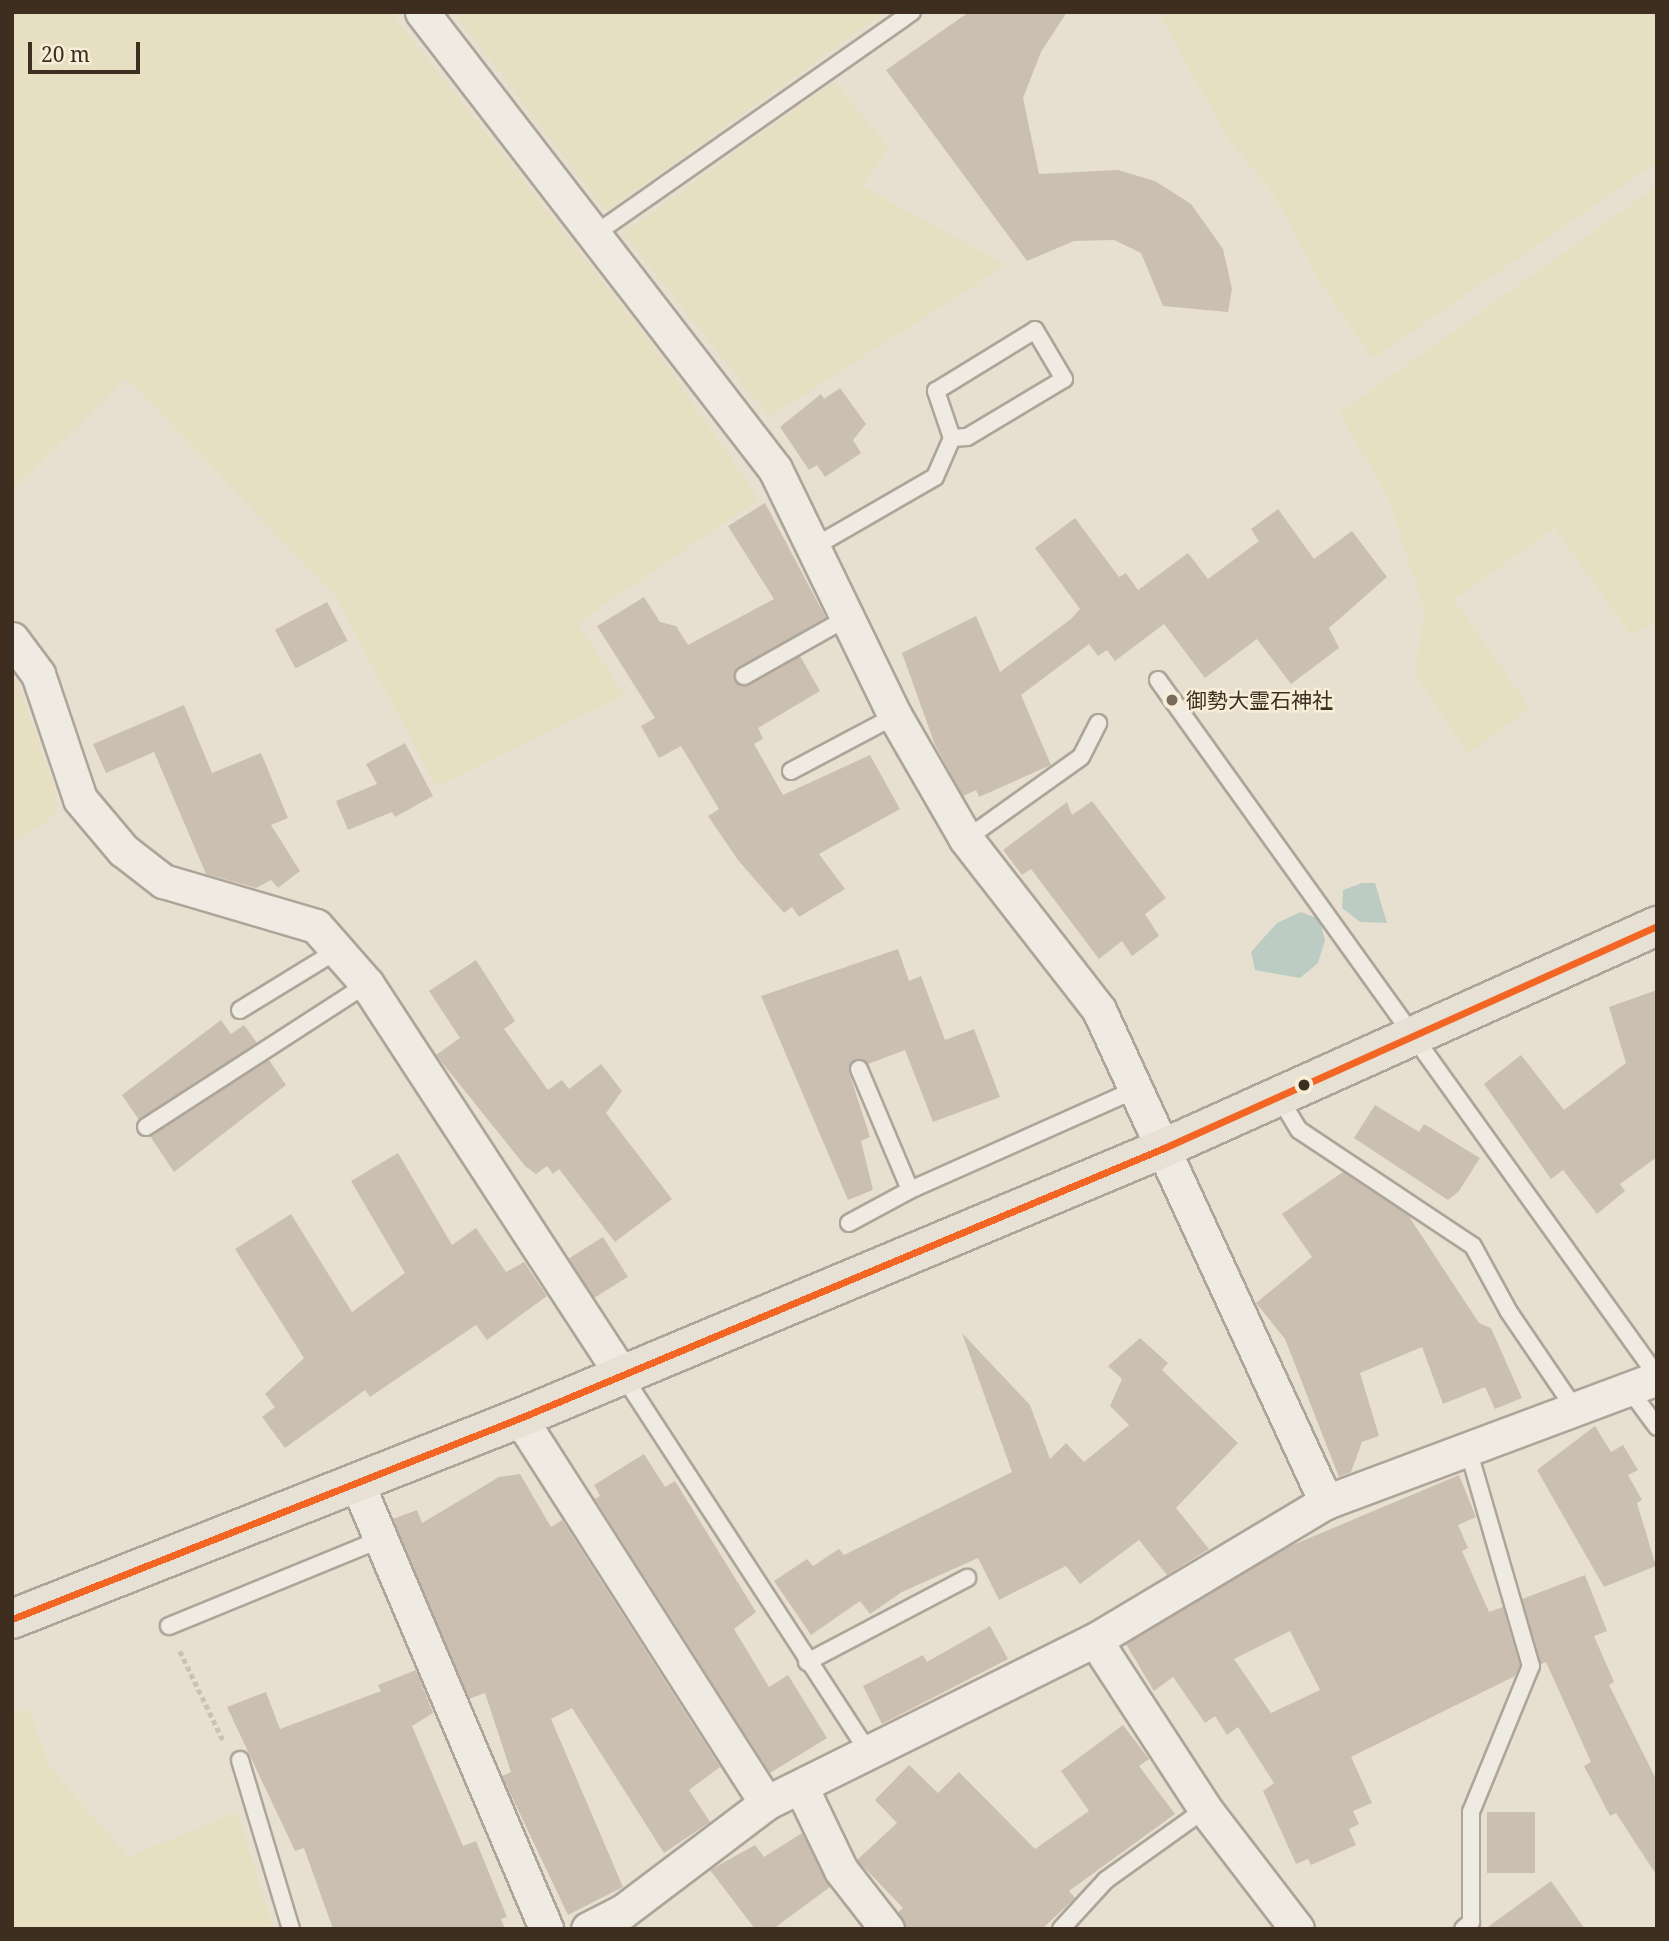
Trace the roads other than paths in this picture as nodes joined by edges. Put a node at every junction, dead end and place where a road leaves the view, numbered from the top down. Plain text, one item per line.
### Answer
1 (422, 12) edge
2 (912, 12) edge
3 (595, 234) junction
4 (952, 438) junction
5 (813, 548) junction
6 (847, 618) junction
7 (12, 639) edge
8 (744, 676) dead end
9 (1158, 680) dead end
10 (895, 716) junction
11 (1098, 723) dead end
12 (791, 771) dead end
13 (966, 839) junction
14 (1657, 926) edge
15 (338, 950) junction
16 (367, 984) junction
17 (240, 1010) dead end
18 (1413, 1036) junction
19 (859, 1069) dead end
20 (1136, 1089) junction
21 (1279, 1097) junction
22 (146, 1127) dead end
23 (1164, 1148) junction
24 (910, 1190) junction
25 (849, 1223) dead end
26 (621, 1374) junction
27 (1647, 1381) edge
28 (1575, 1409) junction
29 (520, 1418) junction
30 (1657, 1427) edge
31 (1468, 1448) junction
32 (357, 1483) junction
33 (1326, 1502) junction
34 (381, 1539) junction
35 (968, 1578) dead end
36 (12, 1619) edge
37 (169, 1626) road end
38 (1095, 1640) junction
39 (807, 1662) junction
40 (869, 1753) junction
41 (240, 1760) road end
42 (801, 1787) junction
43 (766, 1803) junction
44 (1205, 1809) junction
45 (291, 1929) edge
46 (546, 1929) edge
47 (588, 1929) edge
48 (887, 1929) edge
49 (1061, 1929) edge
50 (1297, 1929) edge
51 (1463, 1929) edge

1 - 3 street
2 - 3 lane
3 - 5 street
4 - 4 lane
4 - 5 lane
5 - 6 street
6 - 8 lane
6 - 10 street
7 - 15 street
9 - 18 lane
10 - 12 lane
10 - 13 street
11 - 13 lane
13 - 20 street
14 - 18 main road
15 - 16 street
15 - 17 lane
16 - 22 lane
16 - 26 street
18 - 21 main road
18 - 27 lane
19 - 24 lane
20 - 23 street
20 - 24 lane
21 - 23 main road
21 - 28 lane
23 - 26 main road
23 - 33 street
24 - 25 lane
26 - 29 main road
26 - 39 lane
27 - 28 street
27 - 30 lane
28 - 31 street
29 - 32 main road
29 - 43 street
31 - 33 street
31 - 51 lane
32 - 34 street
32 - 36 main road
33 - 38 street
34 - 37 lane
34 - 46 street
35 - 39 lane
38 - 40 street
38 - 44 street
39 - 40 lane
40 - 42 street
41 - 45 lane
42 - 43 street
42 - 48 street
43 - 47 street
44 - 49 lane
44 - 50 street

